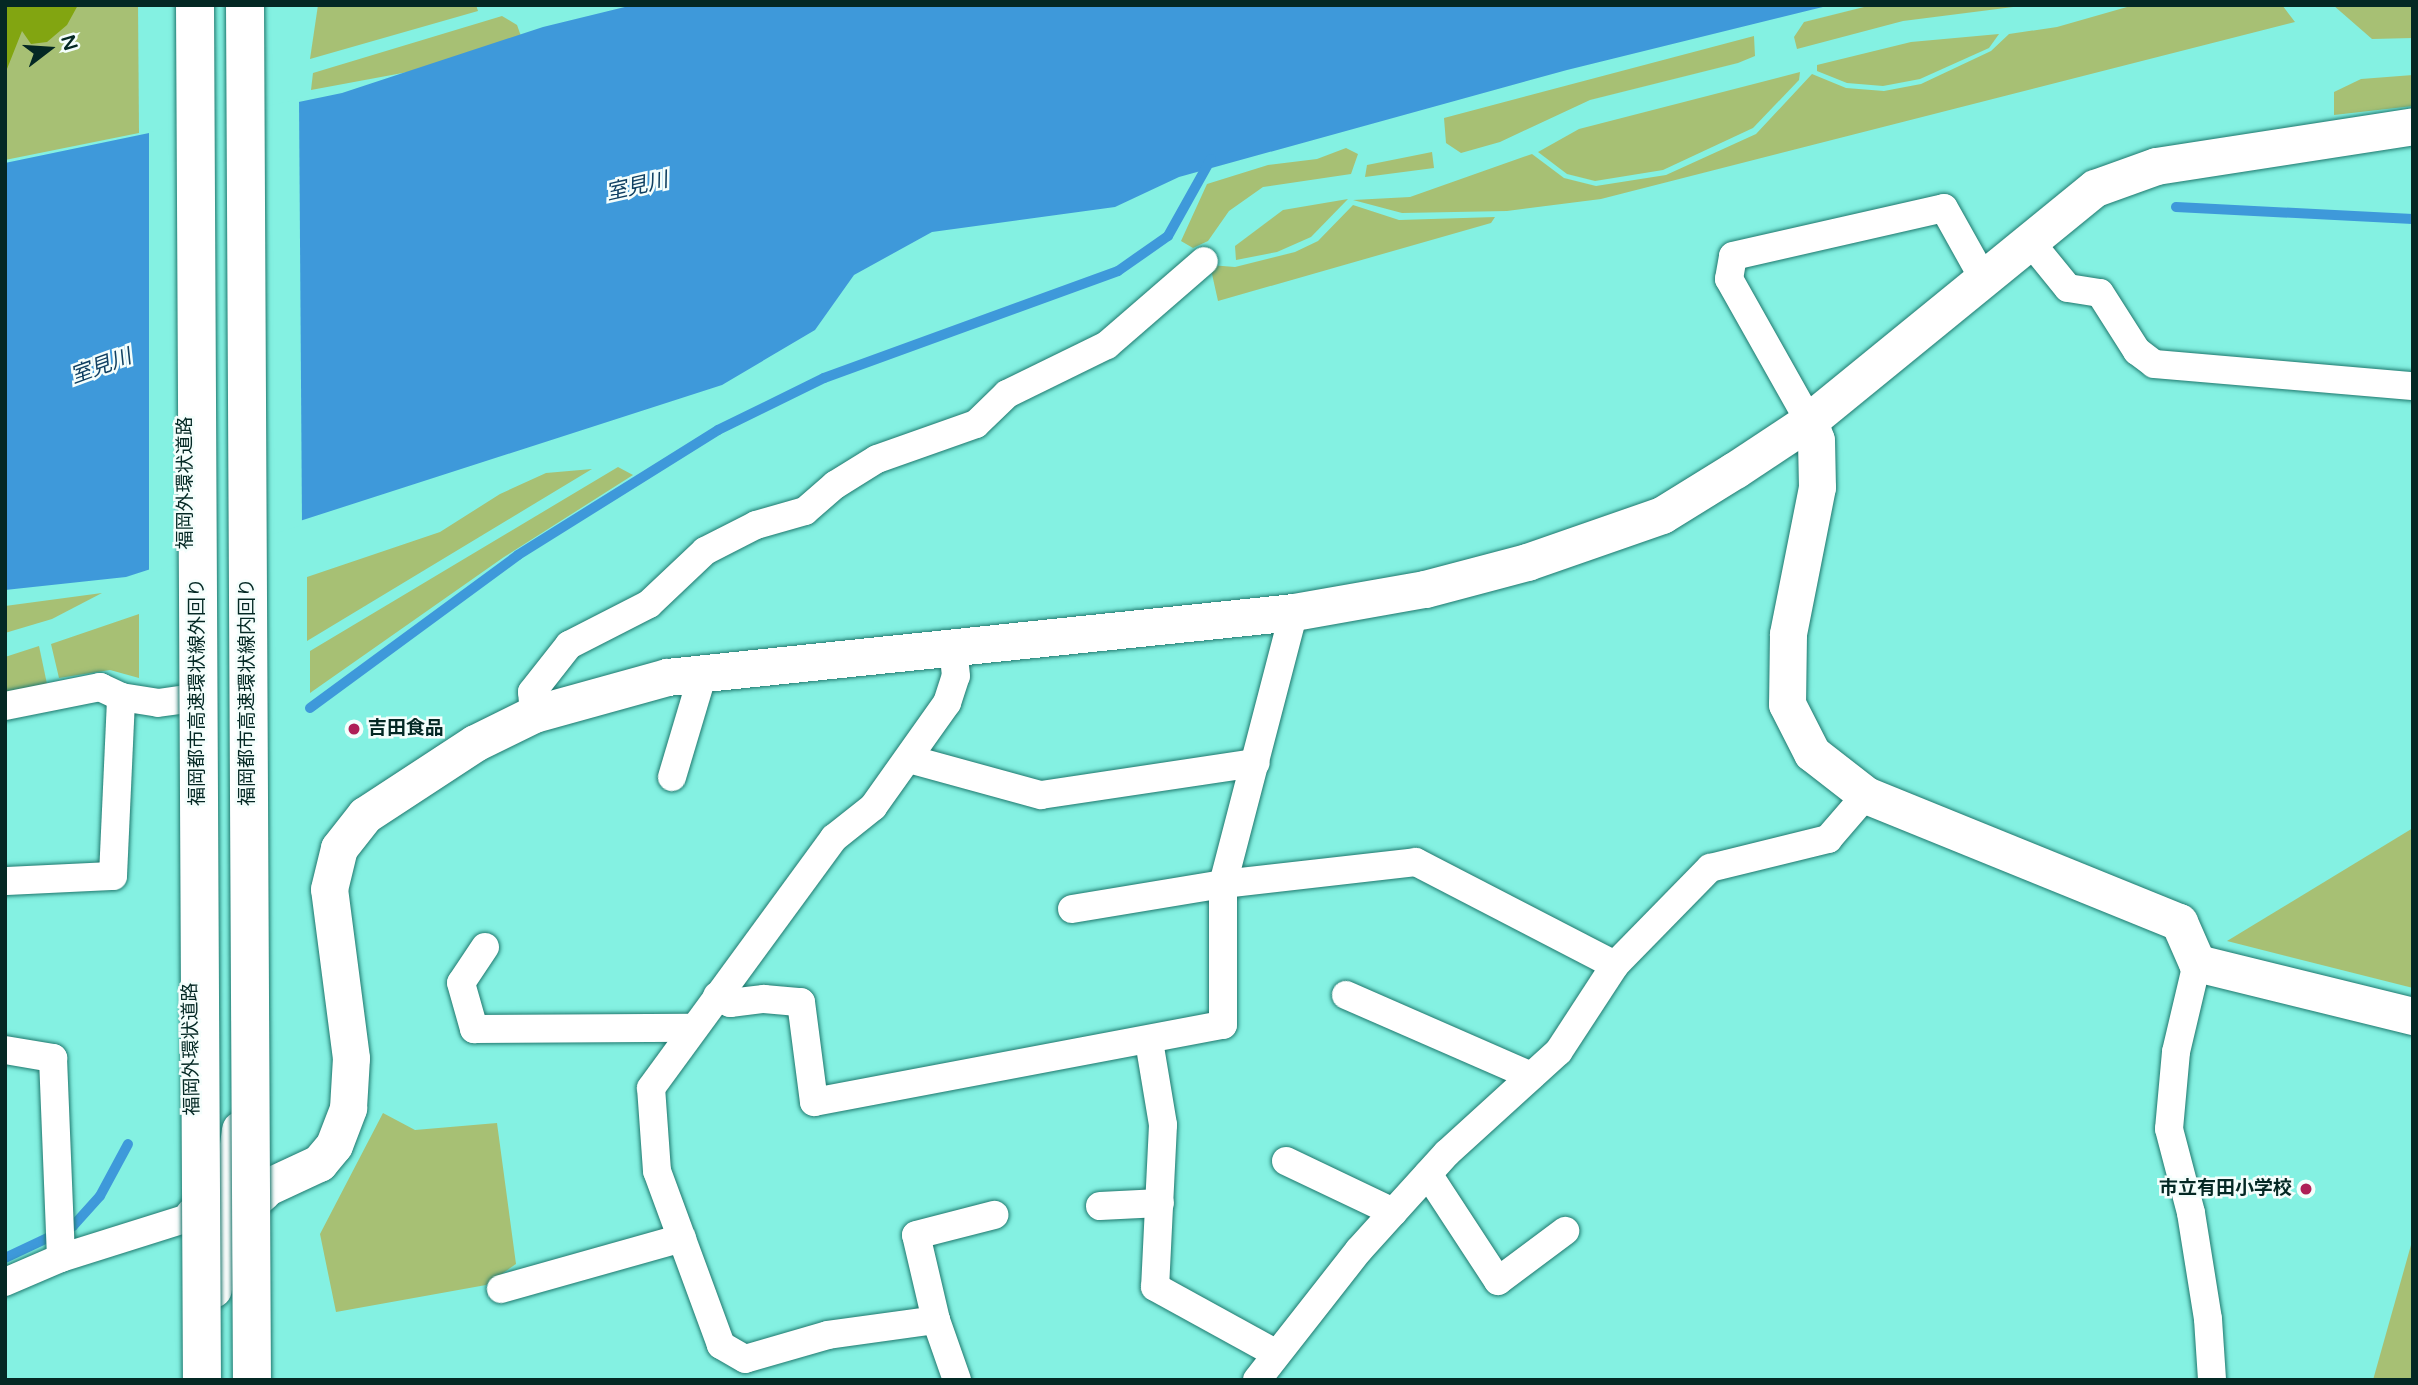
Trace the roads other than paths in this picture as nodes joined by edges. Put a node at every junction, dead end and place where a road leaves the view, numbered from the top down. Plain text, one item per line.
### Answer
1 (185, 5) edge
2 (195, 5) edge
3 (258, 13) edge
4 (200, 30) edge
5 (2413, 126) edge
6 (2028, 239) junction
7 (1204, 261) dead end
8 (1982, 276) junction
9 (2413, 386) edge
10 (1809, 421) junction
11 (1294, 612) junction
12 (953, 647) junction
13 (703, 673) junction
14 (121, 697) junction
15 (186, 699) junction
16 (5, 706) edge
17 (534, 714) junction
18 (909, 758) junction
19 (1256, 763) junction
20 (671, 777) dead end
21 (1866, 795) junction
22 (5, 881) edge
23 (1223, 884) junction
24 (1072, 909) dead end
25 (264, 912) junction
26 (485, 947) dead end
27 (2197, 963) junction
28 (1615, 965) junction
29 (1346, 995) dead end
30 (717, 996) junction
31 (2413, 1016) edge
32 (694, 1028) junction
33 (1149, 1041) junction
34 (5, 1050) edge
35 (1531, 1076) junction
36 (1286, 1161) dead end
37 (1428, 1174) junction
38 (263, 1192) junction
39 (1160, 1203) junction
40 (1100, 1206) dead end
41 (1393, 1212) junction
42 (994, 1215) dead end
43 (194, 1216) junction
44 (1565, 1231) dead end
45 (682, 1238) junction
46 (61, 1258) junction
47 (5, 1282) edge
48 (501, 1289) dead end
49 (936, 1321) junction
50 (1275, 1353) junction
51 (195, 1380) edge
52 (201, 1380) edge
53 (252, 1380) edge
54 (263, 1380) edge
55 (957, 1380) edge
56 (1257, 1380) edge
57 (2212, 1380) edge

1 - 4 highway
2 - 52 highway, 福岡都市高速環状線外回り, bridge
3 - 25 highway
3 - 53 highway, 福岡都市高速環状線内回り, bridge
4 - 15 highway, 福岡外環状道路, bridge
5 - 6 street
6 - 8 street
6 - 9 street
7 - 17 street
8 - 10 street
8 - 10 street
10 - 11 street
10 - 21 street
11 - 12 street
11 - 19 street
12 - 13 street
12 - 18 street
13 - 17 street
13 - 20 street
14 - 15 street
14 - 16 street
14 - 22 street
15 - 43 highway, 福岡外環状道路
17 - 38 street
18 - 19 street
18 - 30 street
19 - 23 street
21 - 27 street
21 - 28 street
23 - 24 street
23 - 28 street
23 - 33 street
25 - 38 highway
25 - 43 highway
26 - 32 street
27 - 31 street
27 - 57 street
28 - 35 street
29 - 35 street
30 - 32 street
30 - 33 street
32 - 45 street
33 - 39 street
34 - 46 street
35 - 37 street
36 - 41 street
37 - 41 street
37 - 44 street
38 - 43 street
38 - 52 highway
38 - 54 highway
39 - 40 street
39 - 50 street
41 - 50 street
42 - 49 street
43 - 46 street
43 - 51 highway, 福岡外環状道路
45 - 48 street
45 - 49 street
46 - 47 street
49 - 55 street
50 - 56 street

